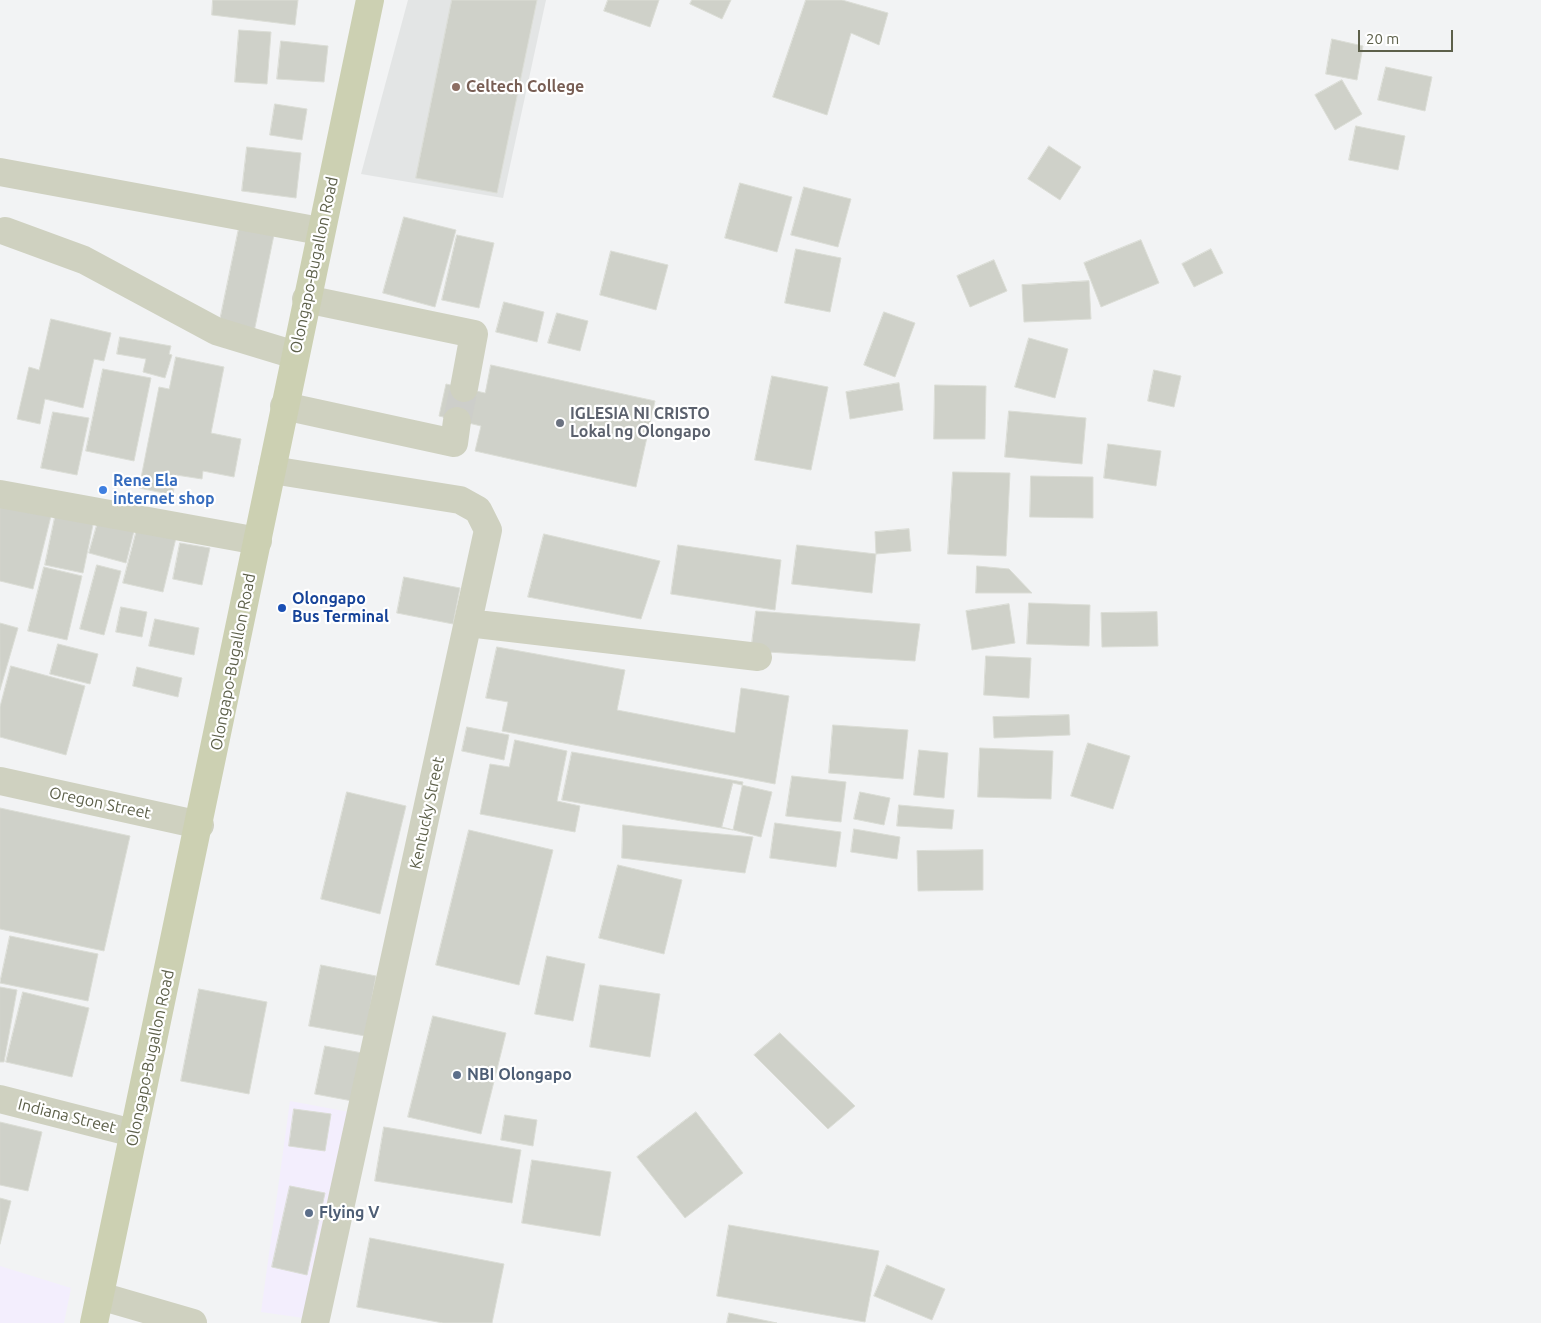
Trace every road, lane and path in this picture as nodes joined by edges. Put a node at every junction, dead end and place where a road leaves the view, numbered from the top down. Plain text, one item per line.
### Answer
1 (370, 0) edge
2 (0, 172) edge
3 (320, 231) junction
4 (4, 232) dead end
5 (306, 298) junction
6 (295, 355) junction
7 (464, 388) tunnel mouth
8 (284, 406) junction
9 (457, 421) tunnel mouth
10 (272, 470) junction
11 (0, 494) edge
12 (258, 541) junction
13 (468, 622) junction
14 (758, 657) dead end
15 (0, 781) edge
16 (200, 825) junction
17 (0, 1099) edge
18 (133, 1132) junction
19 (100, 1296) junction
20 (94, 1323) edge
21 (193, 1323) edge
22 (315, 1323) edge

1 - 3 main road, Olongapo-Bugallon Road
2 - 3 street
3 - 5 main road, Olongapo-Bugallon Road
4 - 6 street
5 - 6 main road, Olongapo-Bugallon Road
5 - 7 street
6 - 8 main road, Olongapo-Bugallon Road
8 - 9 street
8 - 10 main road, Olongapo-Bugallon Road
10 - 12 main road, Olongapo-Bugallon Road
10 - 13 street, Kentucky Street
11 - 12 street
12 - 16 main road, Olongapo-Bugallon Road
13 - 14 street
13 - 22 street, Kentucky Street
15 - 16 street, Oregon Street
16 - 18 main road, Olongapo-Bugallon Road
17 - 18 street, Indiana Street
18 - 19 main road, Olongapo-Bugallon Road
19 - 20 main road, Olongapo-Bugallon Road
19 - 21 street

